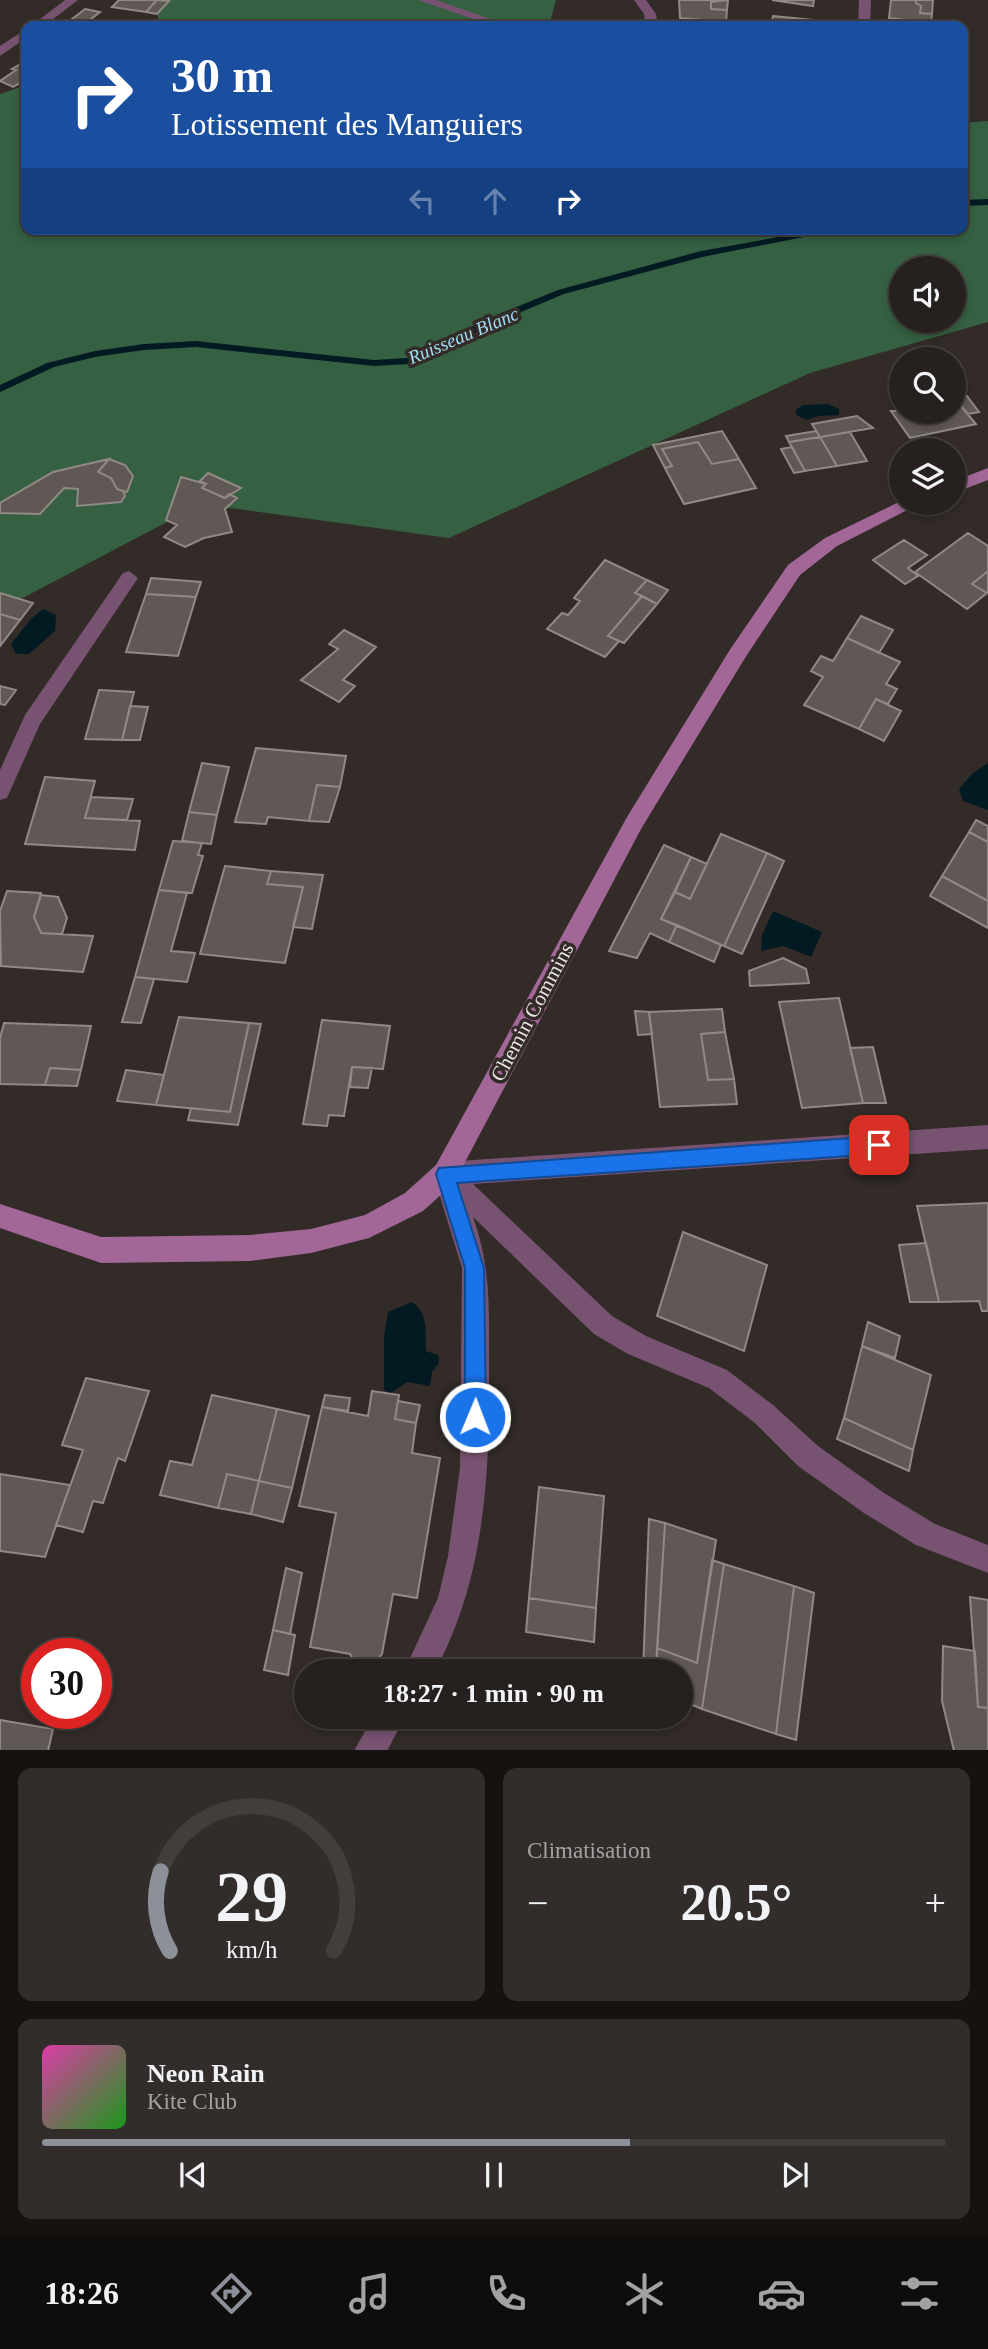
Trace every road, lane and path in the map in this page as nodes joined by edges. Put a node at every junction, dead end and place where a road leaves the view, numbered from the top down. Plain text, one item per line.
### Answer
1 (72, 0) edge
2 (424, 0) edge
3 (639, 0) edge
4 (864, 0) edge
5 (44, 21) edge
6 (489, 21) edge
7 (651, 21) edge
8 (864, 21) edge
9 (21, 37) edge
10 (0, 52) edge
11 (988, 474) edge
12 (966, 482) edge
13 (889, 514) edge
14 (129, 578) dead end
15 (0, 792) edge
16 (988, 1138) edge
17 (445, 1174) junction
18 (0, 1216) edge
19 (988, 1559) edge
20 (428, 1659) edge
21 (383, 1729) edge
22 (370, 1750) edge

1 - 5 street
2 - 6 street
3 - 7 street
4 - 8 street
9 - 10 street
11 - 12 street
13 - 17 street, Chemin Commins
14 - 15 street
16 - 17 street
17 - 18 street, Chemin Commins
17 - 19 street
17 - 20 street
21 - 22 street

